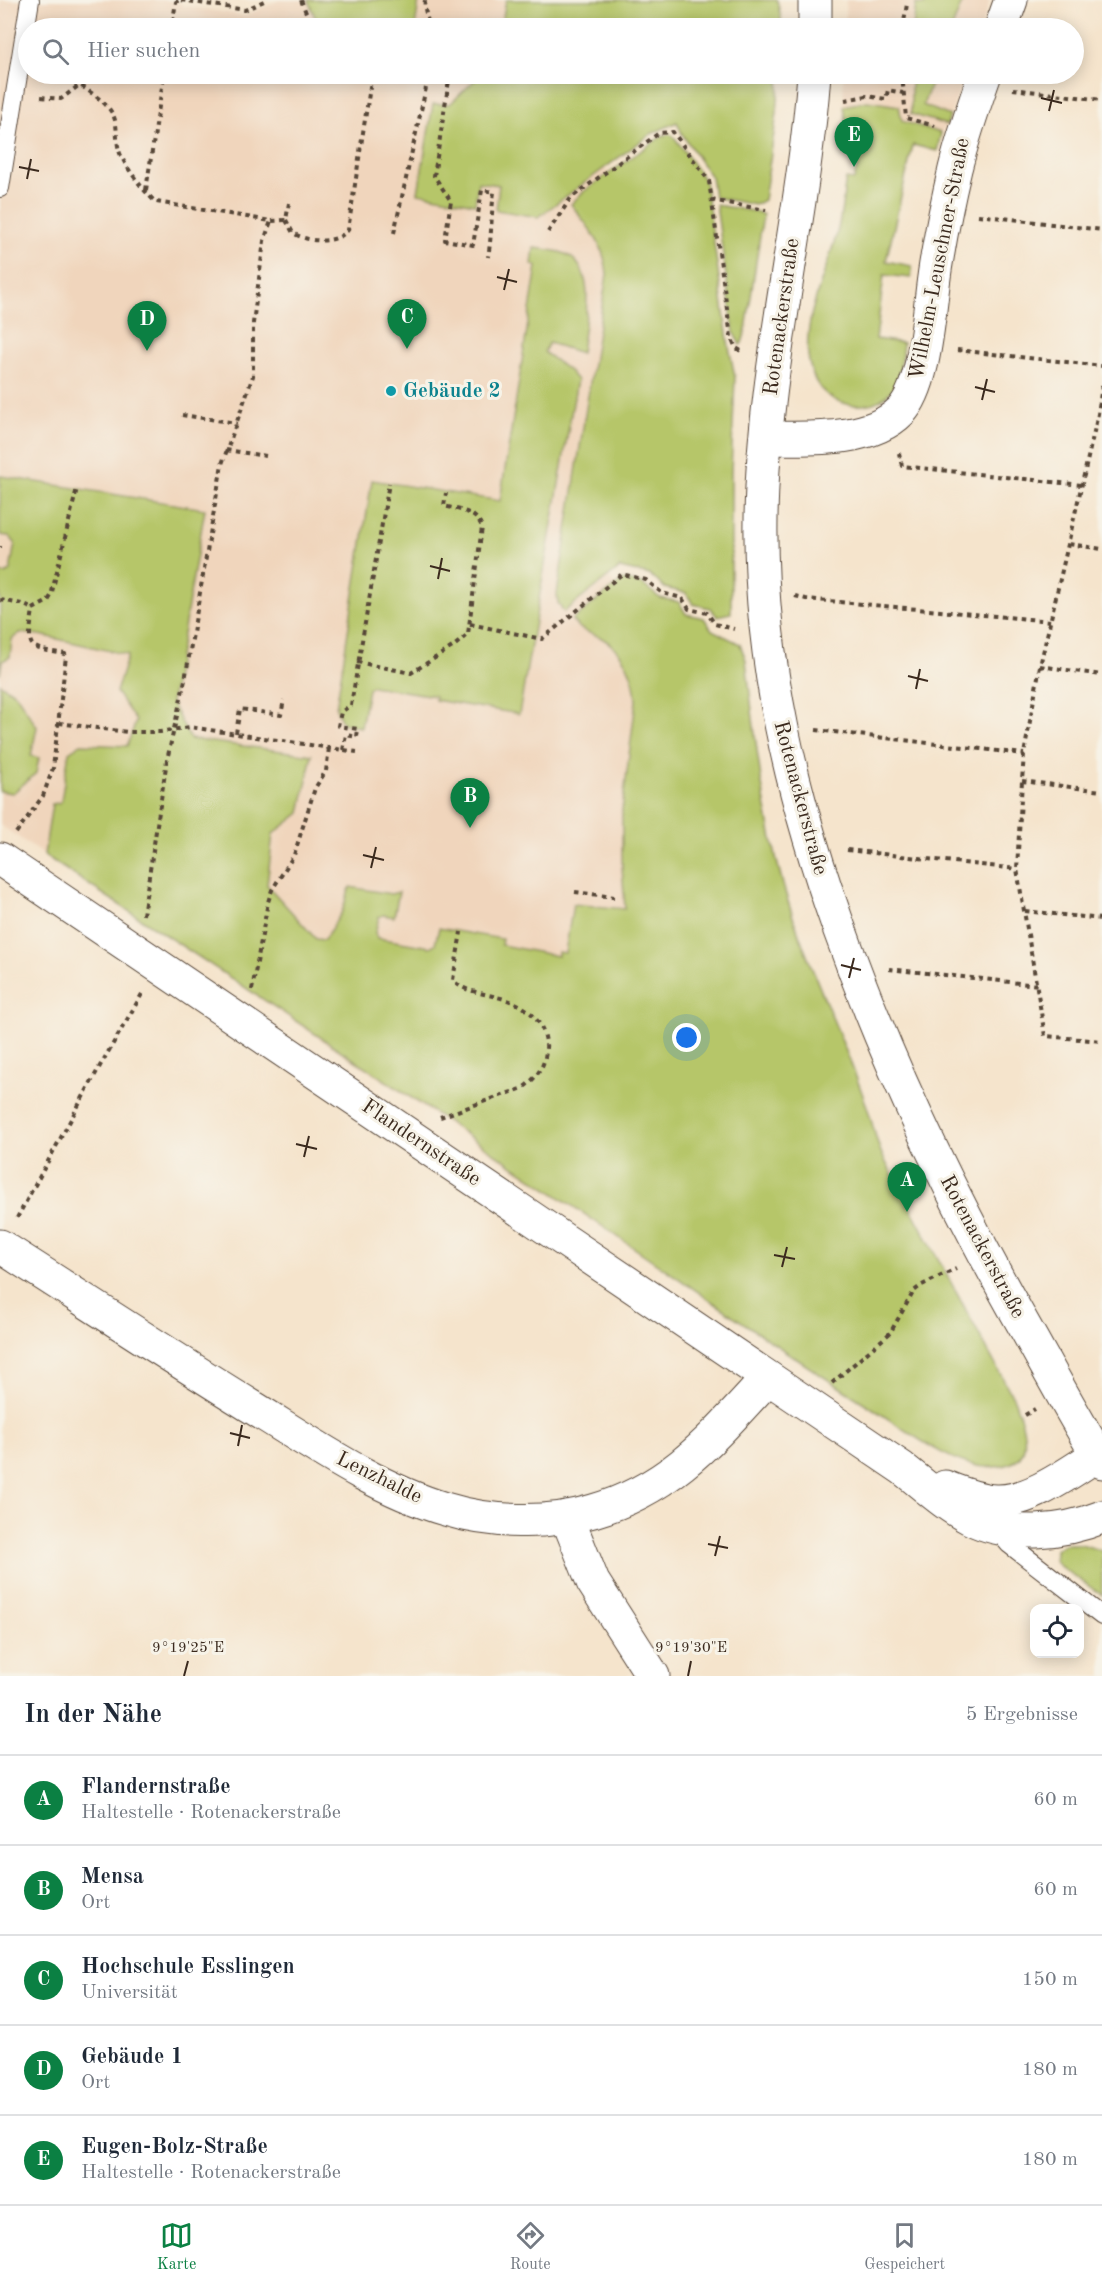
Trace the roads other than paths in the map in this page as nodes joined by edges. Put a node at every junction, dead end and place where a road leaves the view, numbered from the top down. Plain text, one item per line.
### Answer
1 (30, 0) edge
2 (815, 0) edge
3 (1011, 0) edge
4 (27, 18) edge
5 (815, 18) edge
6 (1005, 18) edge
7 (18, 74) edge
8 (813, 84) edge
9 (992, 84) edge
10 (0, 188) edge
11 (766, 438) junction
12 (6, 848) edge
13 (1, 1247) edge
14 (768, 1378) junction
15 (1100, 1458) edge
16 (902, 1468) junction
17 (567, 1517) junction
18 (1102, 1517) edge
19 (994, 1526) junction
20 (1102, 1616) edge
21 (653, 1676) edge

1 - 4 lane
2 - 5 street
3 - 6 street
7 - 10 lane
8 - 11 street, Rotenackerstraße
9 - 11 street, Wilhelm-Leuschner-Straße
11 - 15 street, Rotenackerstraße
12 - 14 street, Flandernstraße
13 - 17 street, Lenzhalde
14 - 16 street, Flandernstraße
14 - 17 street, Lenzhalde
15 - 16 street, Flandernstraße
16 - 19 street, Flandernstraße
17 - 21 street
18 - 19 street, Flandernstraße
19 - 20 lane

